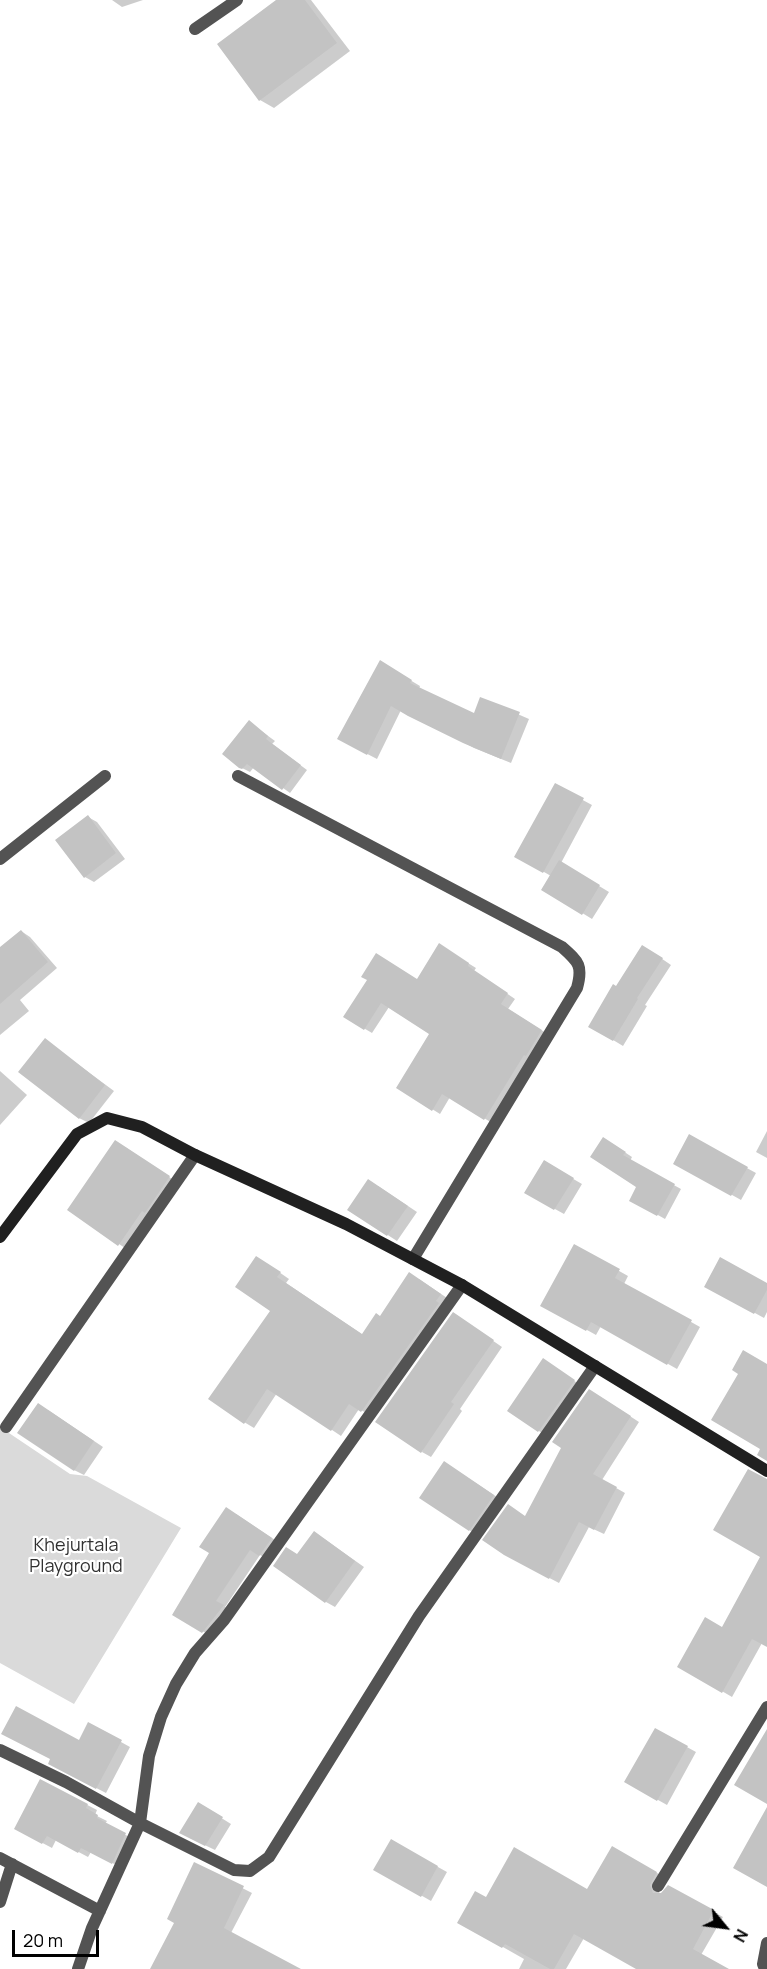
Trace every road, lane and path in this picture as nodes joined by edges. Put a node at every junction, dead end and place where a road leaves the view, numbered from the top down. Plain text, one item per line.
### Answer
1 (237, 0) edge
2 (195, 29) dead end
3 (105, 776) dead end
4 (238, 776) dead end
5 (0, 859) edge
6 (195, 1155) junction
7 (0, 1237) edge
8 (413, 1259) junction
9 (462, 1285) junction
10 (594, 1366) junction
11 (6, 1427) dead end
12 (767, 1471) edge
13 (767, 1707) edge
14 (0, 1750) edge
15 (140, 1824) junction
16 (0, 1858) edge
17 (12, 1864) junction
18 (658, 1886) dead end
19 (0, 1902) edge
20 (100, 1911) junction
21 (767, 1943) edge
22 (78, 1969) edge
23 (765, 1969) edge

1 - 2 street
3 - 5 street
4 - 8 street
6 - 7 street
6 - 8 street
6 - 11 street
8 - 9 street
9 - 10 street
9 - 15 street
10 - 12 street
10 - 15 street
13 - 18 street
14 - 15 street
15 - 20 street
16 - 17 street
17 - 19 street
17 - 20 street
20 - 22 street
21 - 23 street

